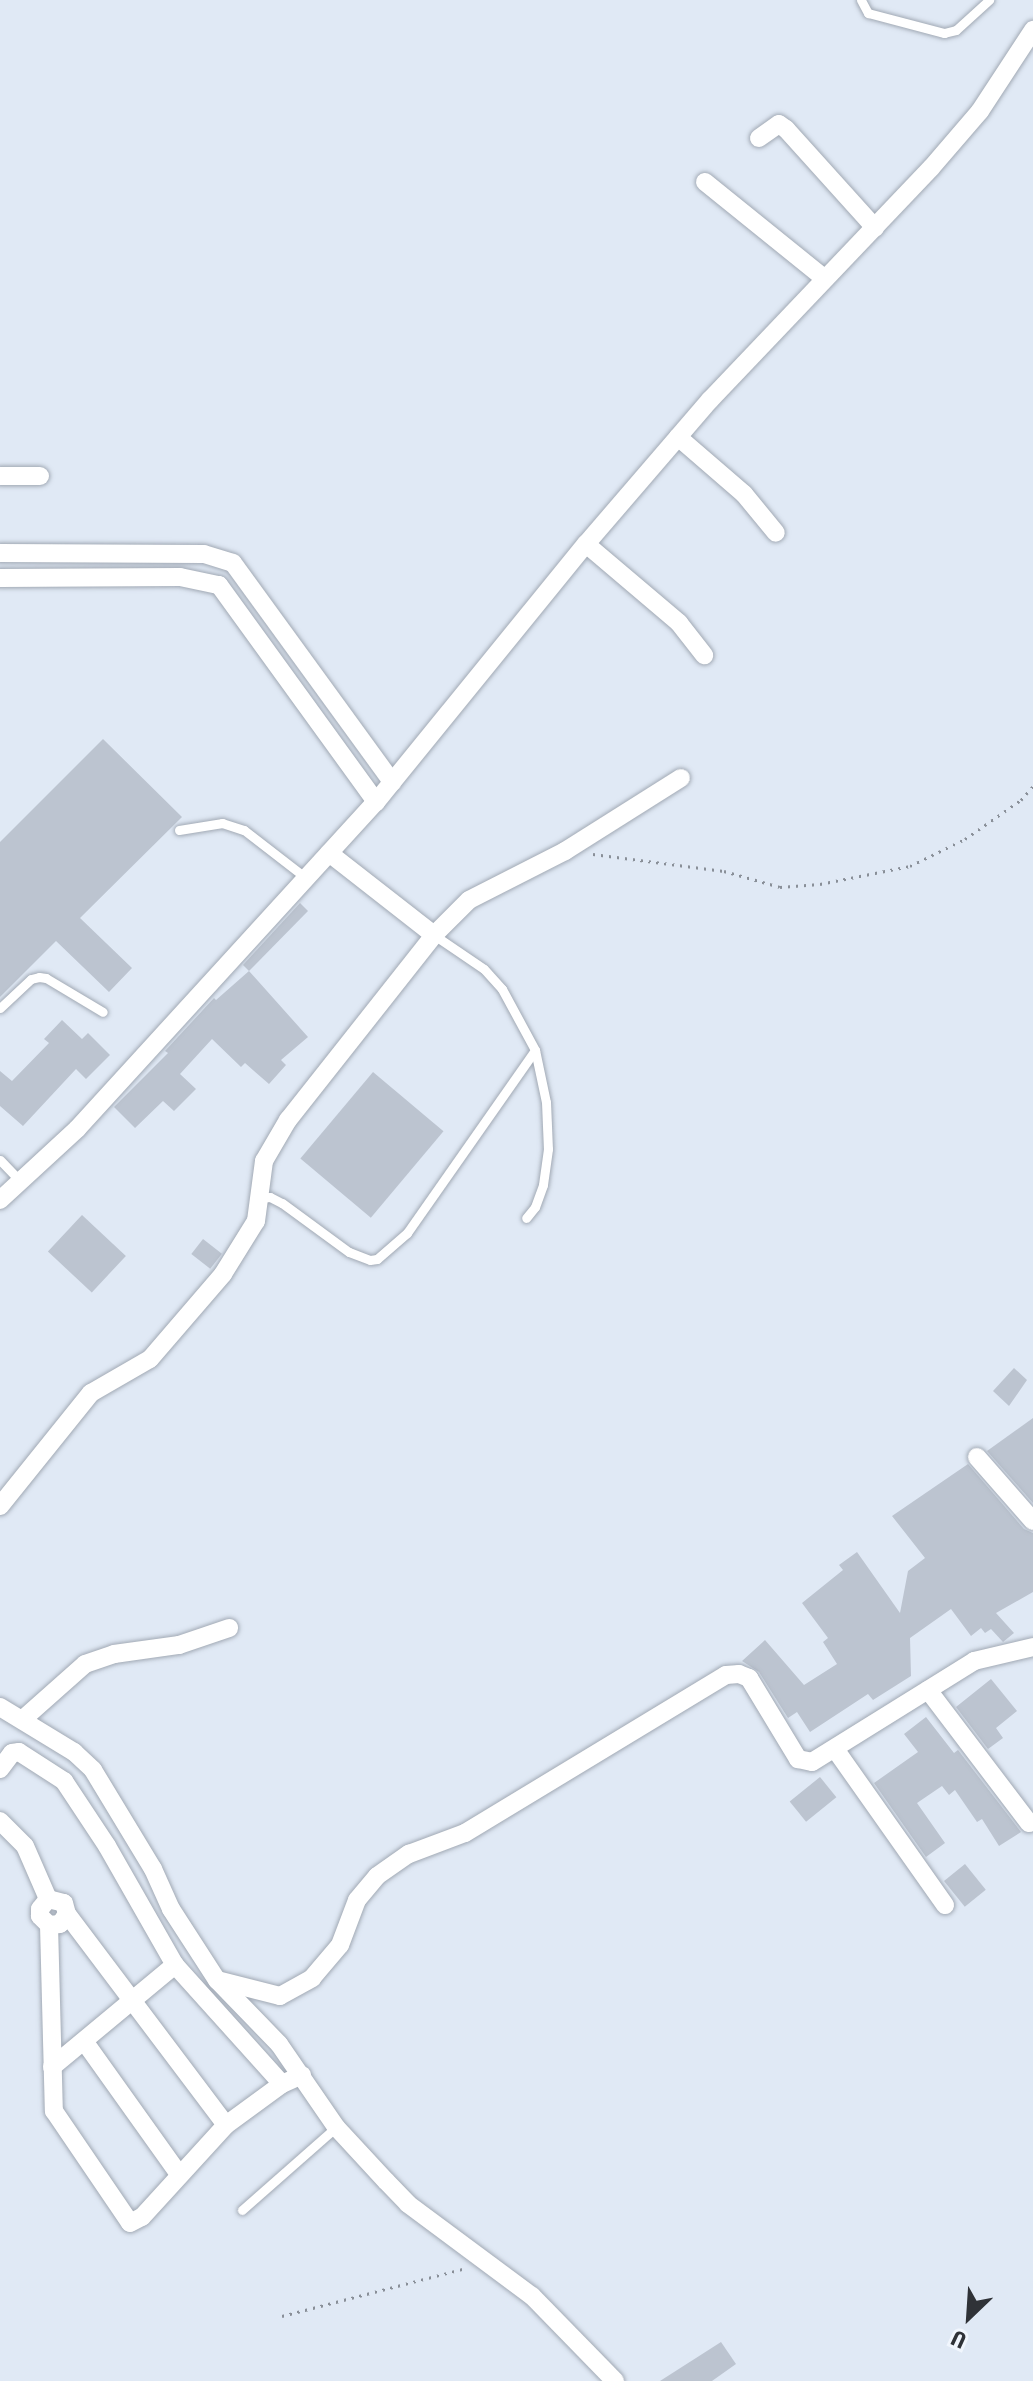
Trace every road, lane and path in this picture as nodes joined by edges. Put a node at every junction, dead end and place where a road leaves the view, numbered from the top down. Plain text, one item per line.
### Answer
1 (861, 0) edge
2 (989, 0) edge
3 (1033, 30) edge
4 (759, 138) dead end
5 (705, 182) dead end
6 (875, 228) junction
7 (825, 279) junction
8 (678, 437) junction
9 (0, 476) edge
10 (40, 476) dead end
11 (776, 533) dead end
12 (586, 544) junction
13 (0, 553) edge
14 (0, 578) edge
15 (259, 600) junction
16 (240, 614) junction
17 (704, 655) dead end
18 (347, 720) junction
19 (328, 736) junction
20 (681, 778) dead end
21 (392, 782) junction
22 (1033, 786) edge
23 (376, 802) junction
24 (179, 830) dead end
25 (565, 851) junction
26 (329, 853) junction
27 (306, 878) junction
28 (434, 935) junction
29 (0, 1008) edge
30 (103, 1012) dead end
31 (535, 1050) junction
32 (0, 1160) edge
33 (21, 1182) junction
34 (260, 1198) junction
35 (0, 1200) edge
36 (526, 1218) dead end
37 (977, 1457) dead end
38 (0, 1506) edge
39 (1033, 1521) edge
40 (229, 1628) dead end
41 (1031, 1643) edge
42 (928, 1690) junction
43 (0, 1707) edge
44 (22, 1720) junction
45 (835, 1749) junction
46 (0, 1769) edge
47 (0, 1821) edge
48 (1029, 1823) dead end
49 (48, 1899) junction
50 (945, 1905) dead end
51 (67, 1914) junction
52 (49, 1925) junction
53 (175, 1965) junction
54 (217, 1980) junction
55 (132, 2000) junction
56 (84, 2041) junction
57 (52, 2067) junction
58 (302, 2075) junction
59 (282, 2084) junction
60 (226, 2125) junction
61 (336, 2127) junction
62 (179, 2174) junction
63 (242, 2210) dead end
64 (490, 2261) junction
65 (282, 2316) dead end
66 (615, 2381) edge

1 - 2 lane
3 - 6 street
4 - 6 street
5 - 7 street
6 - 7 street
7 - 8 street
8 - 11 street
8 - 12 street
9 - 10 street
12 - 17 street
12 - 21 street
13 - 15 street
14 - 16 street
15 - 16 street
15 - 18 street
16 - 19 street
18 - 19 street
18 - 21 street
19 - 23 street
20 - 25 street
21 - 23 street
22 - 25 path
23 - 26 street
24 - 27 lane
25 - 28 street
26 - 27 street
26 - 28 street
27 - 33 street
28 - 31 lane
28 - 34 street
29 - 30 lane
31 - 34 lane
31 - 36 lane
32 - 33 lane
33 - 35 street
34 - 38 street
37 - 39 street
40 - 44 street
41 - 42 street
42 - 45 street
42 - 48 street
43 - 44 street
44 - 54 street
45 - 50 street
45 - 54 street
46 - 53 street
47 - 49 street
49 - 51 street
49 - 52 street
51 - 52 street
51 - 55 street
52 - 57 street
53 - 55 street
53 - 59 street
54 - 58 street
55 - 56 street
55 - 60 street
56 - 57 street
56 - 62 street
57 - 62 street
58 - 59 street
58 - 61 street
59 - 60 street
60 - 62 street
61 - 63 lane
61 - 64 street
64 - 65 path
64 - 66 street

